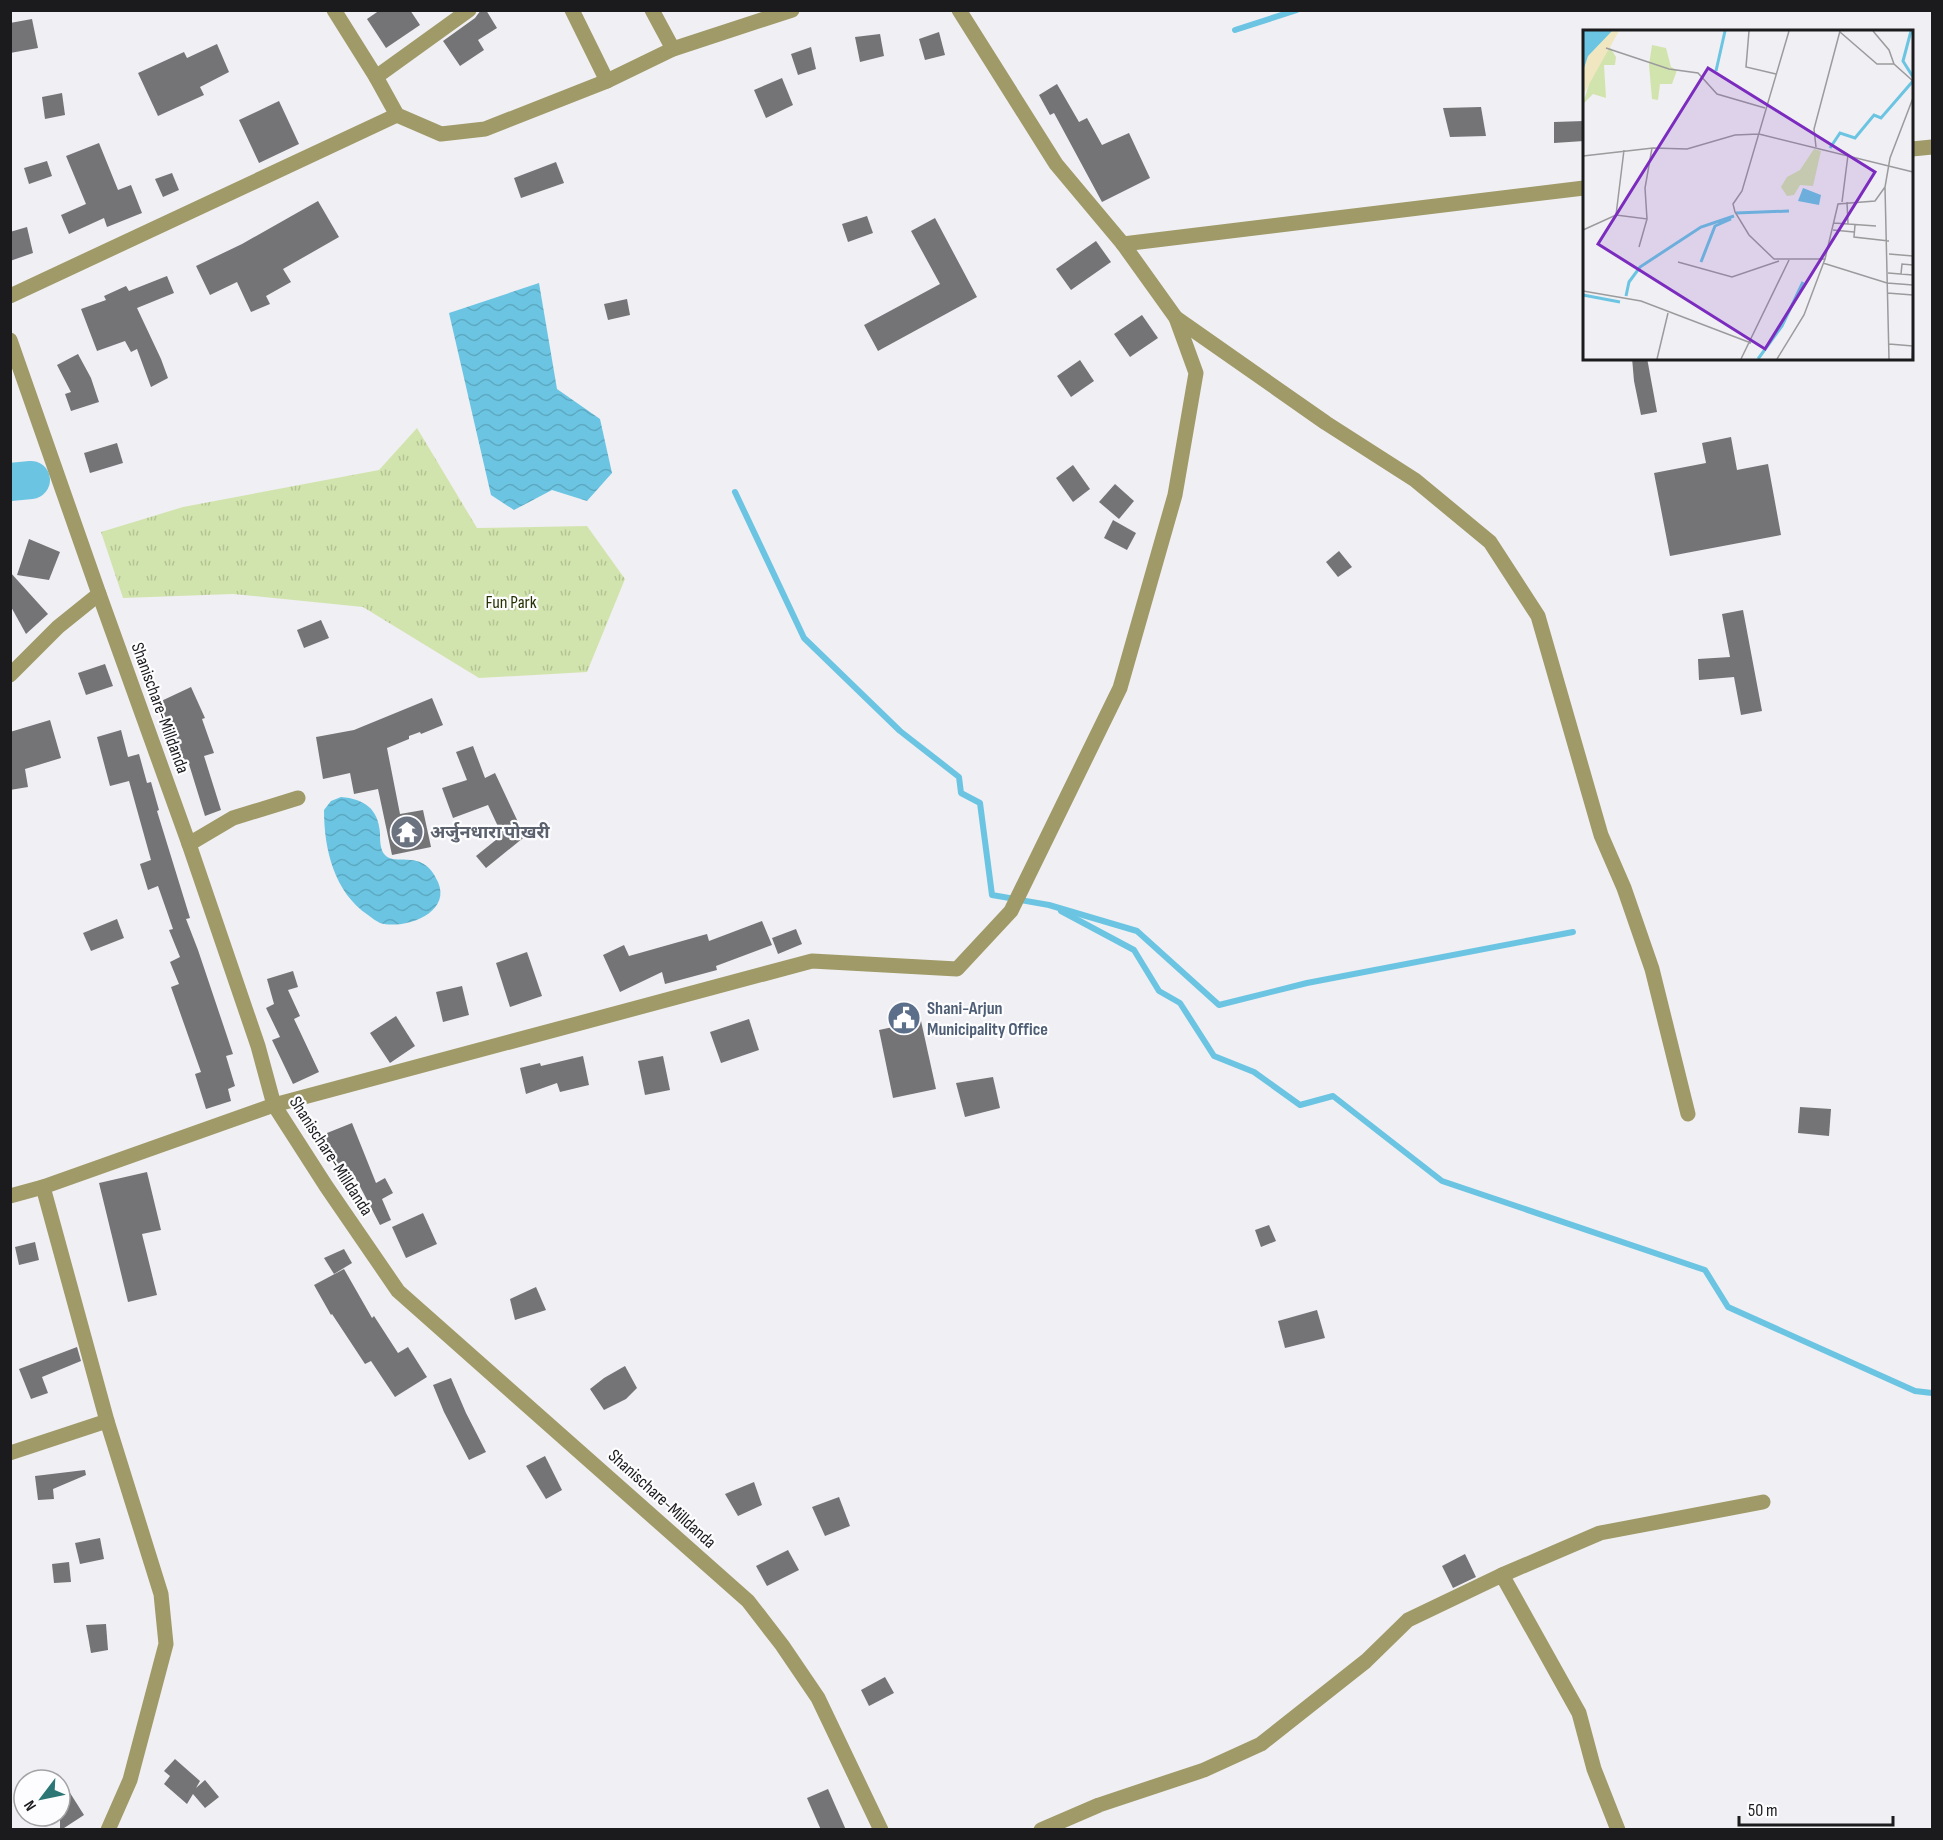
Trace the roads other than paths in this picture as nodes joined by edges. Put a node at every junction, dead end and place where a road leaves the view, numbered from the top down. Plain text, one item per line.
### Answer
1 (334, 10) edge
2 (469, 10) edge
3 (572, 10) edge
4 (652, 10) edge
5 (792, 10) edge
6 (959, 10) edge
7 (673, 49) junction
8 (376, 77) junction
9 (607, 81) junction
10 (397, 115) junction
11 (1932, 147) edge
12 (1913, 149) edge
13 (1583, 188) edge
14 (1123, 244) junction
15 (10, 296) edge
16 (1176, 318) junction
17 (10, 340) edge
18 (99, 594) junction
19 (10, 675) edge
20 (298, 798) dead end
21 (189, 844) junction
22 (274, 1105) junction
23 (1688, 1114) dead end
24 (43, 1187) junction
25 (10, 1196) edge
26 (107, 1421) junction
27 (10, 1453) edge
28 (1763, 1502) dead end
29 (1502, 1575) junction
30 (108, 1830) edge
31 (881, 1830) edge
32 (1041, 1830) edge
33 (1618, 1830) edge

1 - 8 street
2 - 8 street
3 - 9 street
4 - 7 street
5 - 7 street
6 - 14 street
7 - 9 street
8 - 10 street
9 - 10 street
10 - 15 street
11 - 12 street
13 - 14 street
14 - 16 street
16 - 22 street
16 - 23 street
17 - 18 street, Shanischare-Milldanda
18 - 19 street
18 - 21 street, Shanischare-Milldanda
20 - 21 street
21 - 22 street, Shanischare-Milldanda
22 - 24 street
22 - 31 street, Shanischare-Milldanda
24 - 25 street
24 - 26 street
26 - 27 street
26 - 30 street
28 - 29 street
29 - 32 street
29 - 33 street

